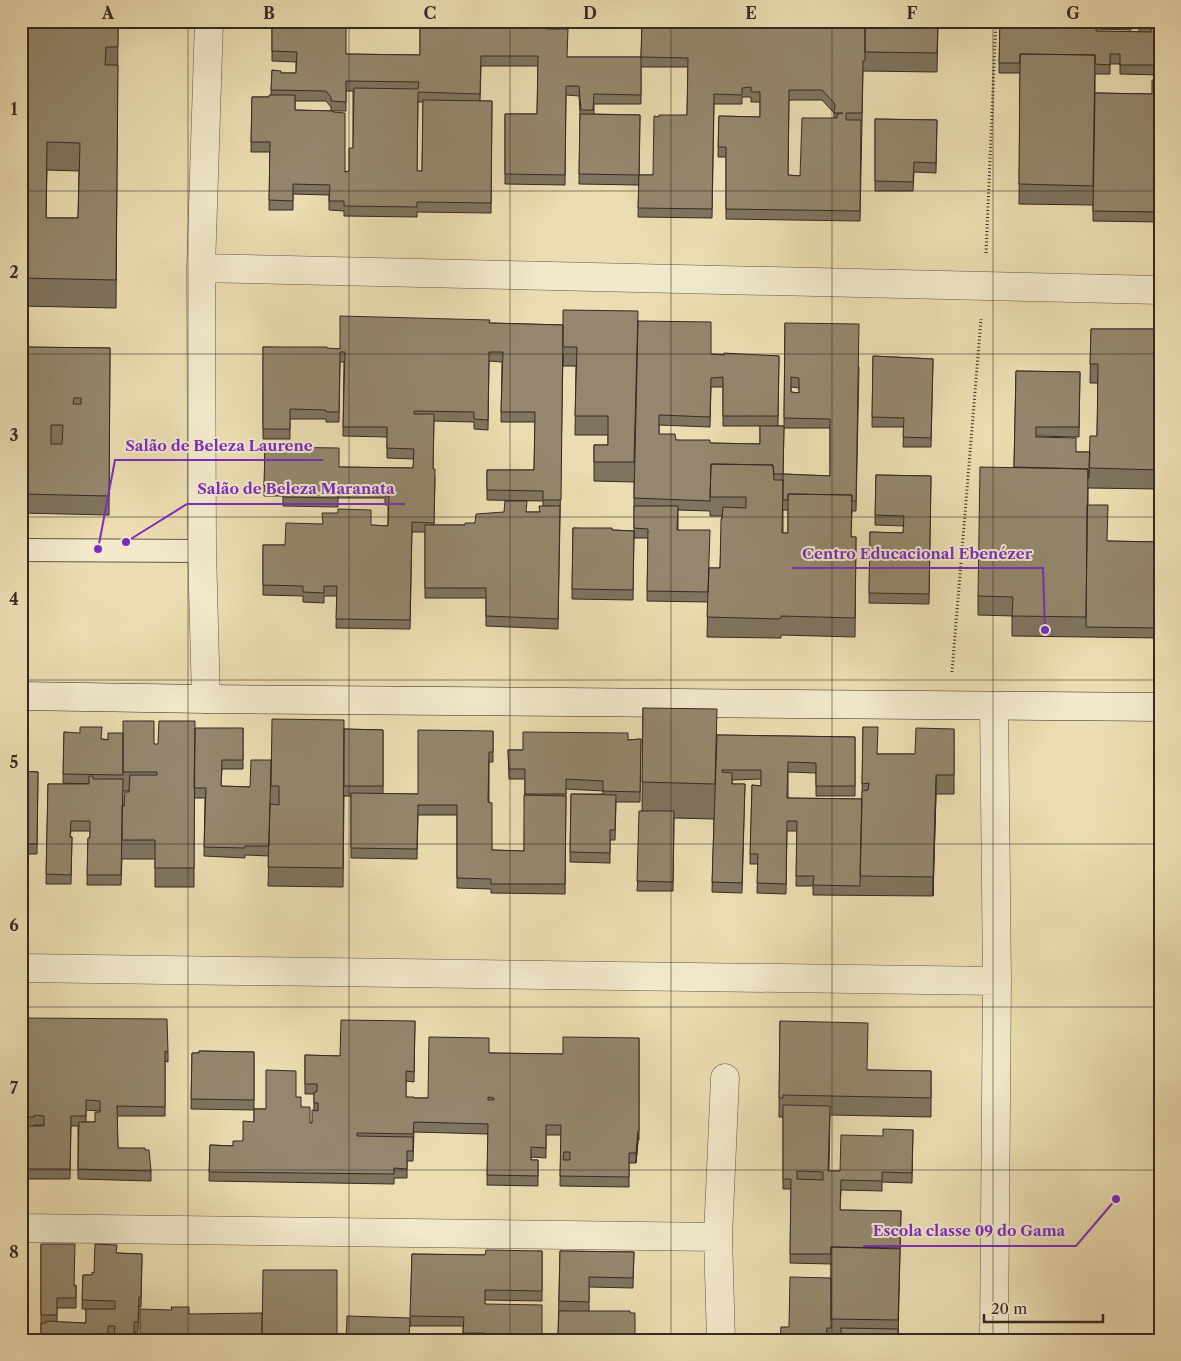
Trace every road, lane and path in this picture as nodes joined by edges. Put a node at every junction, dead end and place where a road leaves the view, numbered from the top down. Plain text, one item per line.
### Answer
1 (209, 21) edge
2 (996, 21) edge
3 (201, 268) junction
4 (984, 286) junction
5 (1160, 290) edge
6 (21, 550) edge
7 (202, 552) junction
8 (21, 696) edge
9 (206, 699) junction
10 (994, 706) junction
11 (949, 707) junction
12 (1160, 707) edge
13 (21, 968) edge
14 (997, 981) junction
15 (726, 1078) dead end
16 (21, 1228) edge
17 (718, 1236) junction
18 (721, 1340) edge
19 (994, 1340) edge

1 - 3 street
2 - 4 path
3 - 4 street
3 - 7 street
4 - 5 street
4 - 11 path
6 - 7 lane
7 - 9 street
8 - 9 street
9 - 11 street
10 - 11 street
10 - 12 street
10 - 14 street
13 - 14 street
14 - 19 street
15 - 17 street
16 - 17 street
17 - 18 street

